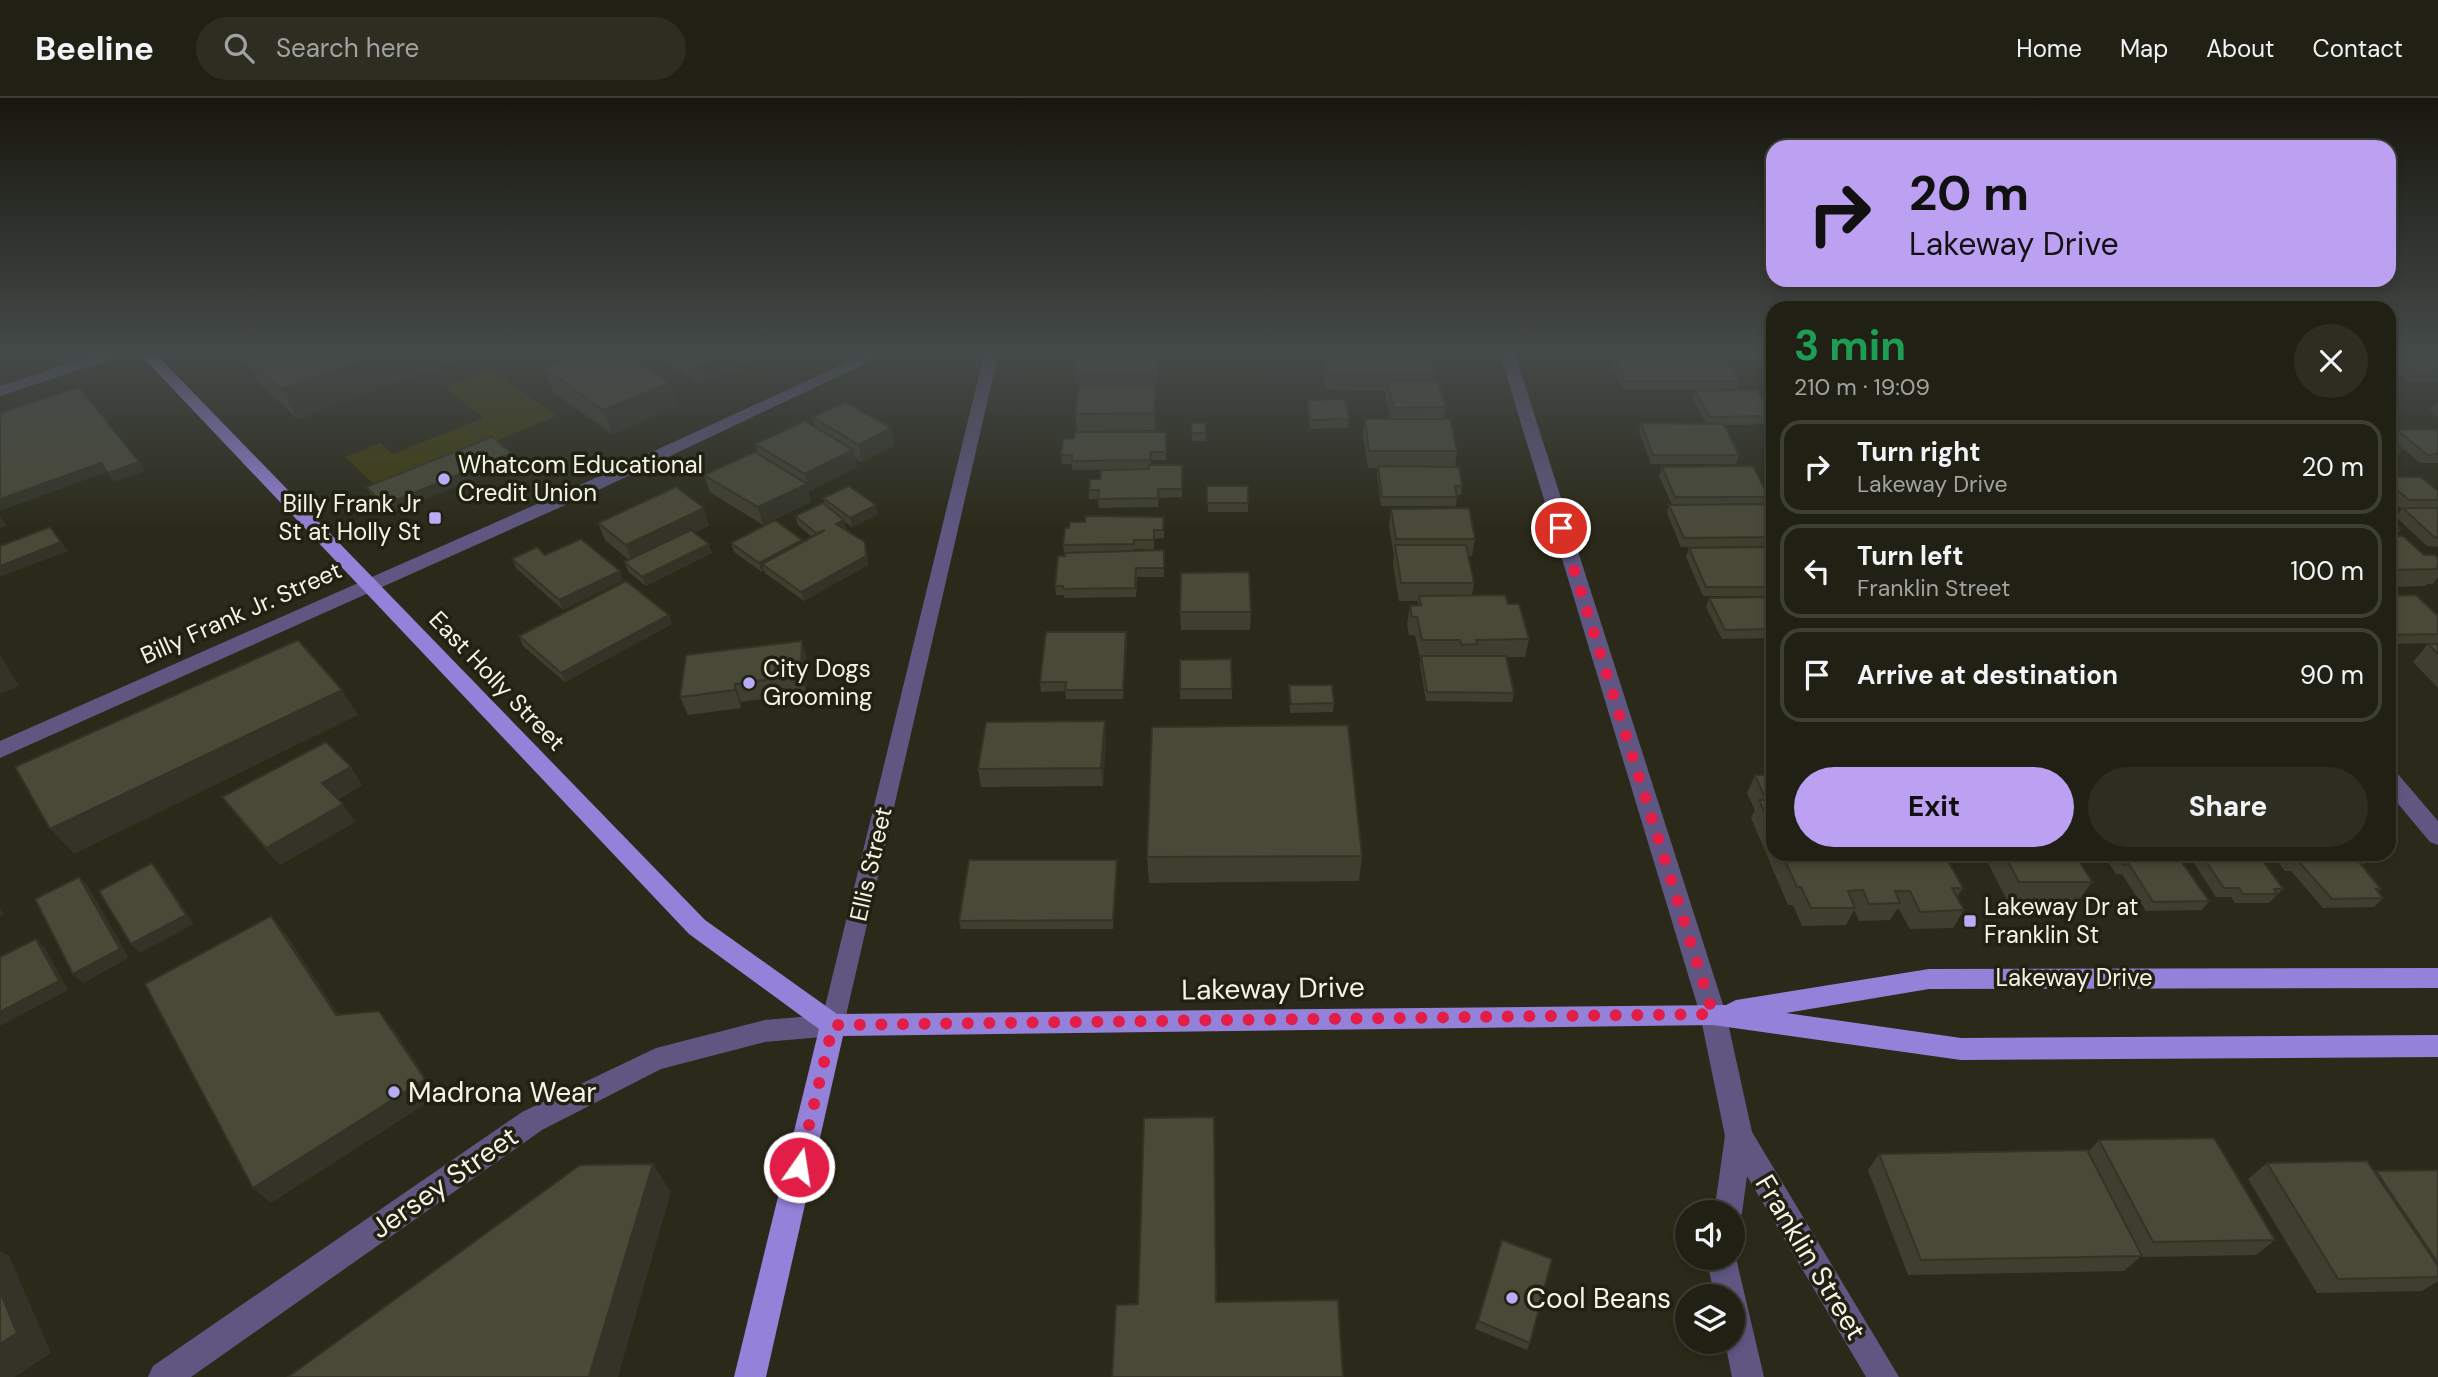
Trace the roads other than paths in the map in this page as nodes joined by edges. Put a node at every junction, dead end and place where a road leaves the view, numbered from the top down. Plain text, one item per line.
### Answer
1 (201, 411) edge
2 (756, 411) edge
3 (978, 411) edge
4 (1525, 411) edge
5 (369, 585) junction
6 (0, 750) edge
7 (2396, 787) edge
8 (2438, 836) edge
9 (2438, 978) edge
10 (1713, 1014) junction
11 (833, 1025) junction
12 (2438, 1046) edge
13 (1739, 1136) junction
14 (1730, 1200) edge
15 (1743, 1354) edge
16 (164, 1377) edge
17 (750, 1377) edge
18 (1748, 1377) edge
19 (1883, 1377) edge

1 - 5 main road, East Holly Street
2 - 5 street, Billy Frank Jr. Street
3 - 11 street, Ellis Street
4 - 10 street, Franklin Street
5 - 6 street, Billy Frank Jr. Street
5 - 11 main road, East Holly Street
7 - 8 street
9 - 10 main road, Lakeway Drive
10 - 11 main road, Lakeway Drive
10 - 12 main road, Lakeway Drive
10 - 13 street, Franklin Street
11 - 16 street, Jersey Street
11 - 17 main road, Ellis Street
13 - 14 street, Franklin Street
13 - 19 street, Franklin Street
15 - 18 street

